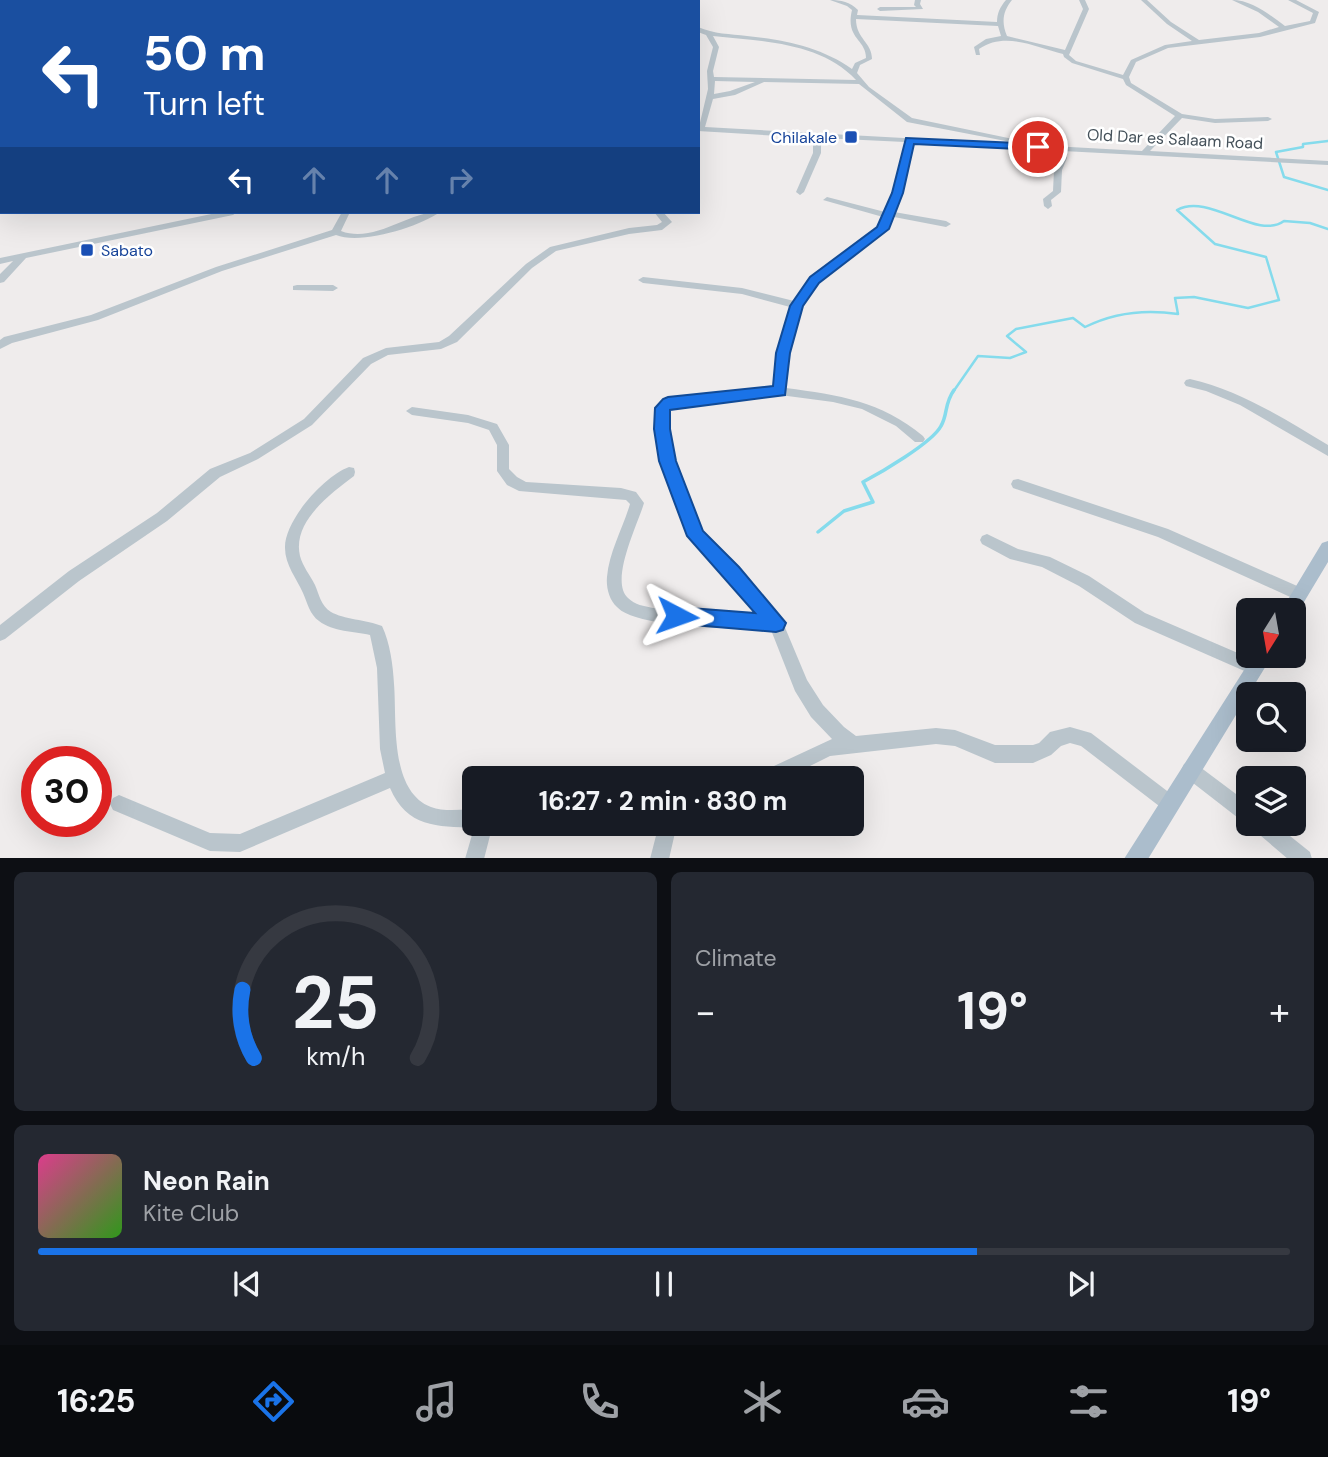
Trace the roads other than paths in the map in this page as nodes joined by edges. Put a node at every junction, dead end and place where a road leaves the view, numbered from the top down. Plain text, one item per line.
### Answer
1 (833, 0) edge
2 (892, 0) edge
3 (918, 0) edge
4 (1009, 0) edge
5 (1082, 0) edge
6 (1144, 0) edge
7 (1235, 0) edge
8 (1291, 0) edge
9 (880, 9) junction
10 (910, 9) junction
11 (853, 17) junction
12 (887, 19) junction
13 (939, 21) junction
14 (999, 24) junction
15 (1284, 28) junction
16 (700, 30) edge
17 (708, 34) junction
18 (1005, 37) junction
19 (1197, 42) junction
20 (1066, 53) junction
21 (978, 54) dead end
22 (853, 73) junction
23 (1126, 78) junction
24 (713, 79) junction
25 (764, 80) junction
26 (860, 82) junction
27 (710, 97) junction
28 (1180, 116) junction
29 (1268, 118) dead end
30 (700, 129) edge
31 (817, 135) junction
32 (909, 141) junction
33 (1020, 146) junction
34 (1057, 148) junction
35 (1144, 153) junction
36 (1328, 163) edge
37 (800, 192) dead end
38 (827, 200) dead end
39 (1048, 206) dead end
40 (224, 214) edge
41 (345, 214) edge
42 (430, 214) edge
43 (660, 214) edge
44 (890, 215) junction
45 (946, 224) dead end
46 (336, 232) junction
47 (22, 257) junction
48 (0, 261) edge
49 (0, 280) edge
50 (643, 280) dead end
51 (297, 288) dead end
52 (333, 288) dead end
53 (796, 306) junction
54 (0, 345) edge
55 (1191, 383) dead end
56 (780, 391) junction
57 (412, 411) dead end
58 (919, 439) dead end
59 (1328, 451) edge
60 (349, 472) dead end
61 (1018, 484) dead end
62 (987, 540) dead end
63 (1328, 548) edge
64 (1299, 594) junction
65 (1297, 598) edge
66 (776, 623) junction
67 (0, 634) edge
68 (1236, 653) edge
69 (1255, 668) edge
70 (855, 746) junction
71 (792, 766) edge
72 (1190, 769) junction
73 (394, 778) junction
74 (1169, 803) junction
75 (118, 804) dead end
76 (1236, 805) edge
77 (462, 818) edge
78 (481, 836) edge
79 (665, 836) edge
80 (1275, 836) edge
81 (474, 858) edge
82 (659, 858) edge
83 (1136, 858) edge
84 (1302, 858) edge

1 - 11 street
2 - 9 street
3 - 10 street
4 - 14 street
5 - 20 street
6 - 19 street
7 - 15 street
8 - 15 street
9 - 10 street
9 - 12 street
10 - 13 street
11 - 12 street
11 - 22 street
12 - 13 street
13 - 14 street
14 - 18 street
15 - 19 street
16 - 17 street
17 - 22 street
17 - 24 street
18 - 20 street
18 - 21 street
19 - 23 street
20 - 23 street
22 - 26 street
23 - 28 street
24 - 25 street
24 - 27 street
25 - 26 street
25 - 27 street
26 - 33 street
27 - 30 street
28 - 29 street
28 - 35 street
30 - 31 street, Old Dar es Salaam Road
31 - 32 street, Old Dar es Salaam Road
31 - 37 street
32 - 33 street, Old Dar es Salaam Road
32 - 44 street
33 - 34 street, Old Dar es Salaam Road
34 - 35 street, Old Dar es Salaam Road
34 - 39 street
35 - 36 street, Old Dar es Salaam Road
38 - 44 street
40 - 47 street
41 - 46 street
42 - 46 street
43 - 67 street
44 - 45 street
44 - 53 street
46 - 54 street
47 - 48 street
47 - 49 street
50 - 53 street
51 - 52 street
53 - 56 street
55 - 59 street
56 - 58 street
56 - 66 street
57 - 66 street
60 - 73 street
61 - 64 street
62 - 68 street
63 - 64 main road
64 - 65 main road
66 - 70 street
69 - 72 main road
70 - 71 street
70 - 74 street
72 - 74 main road
72 - 76 street
73 - 75 street
73 - 77 street
74 - 83 main road
78 - 81 street
79 - 82 street
80 - 84 street

